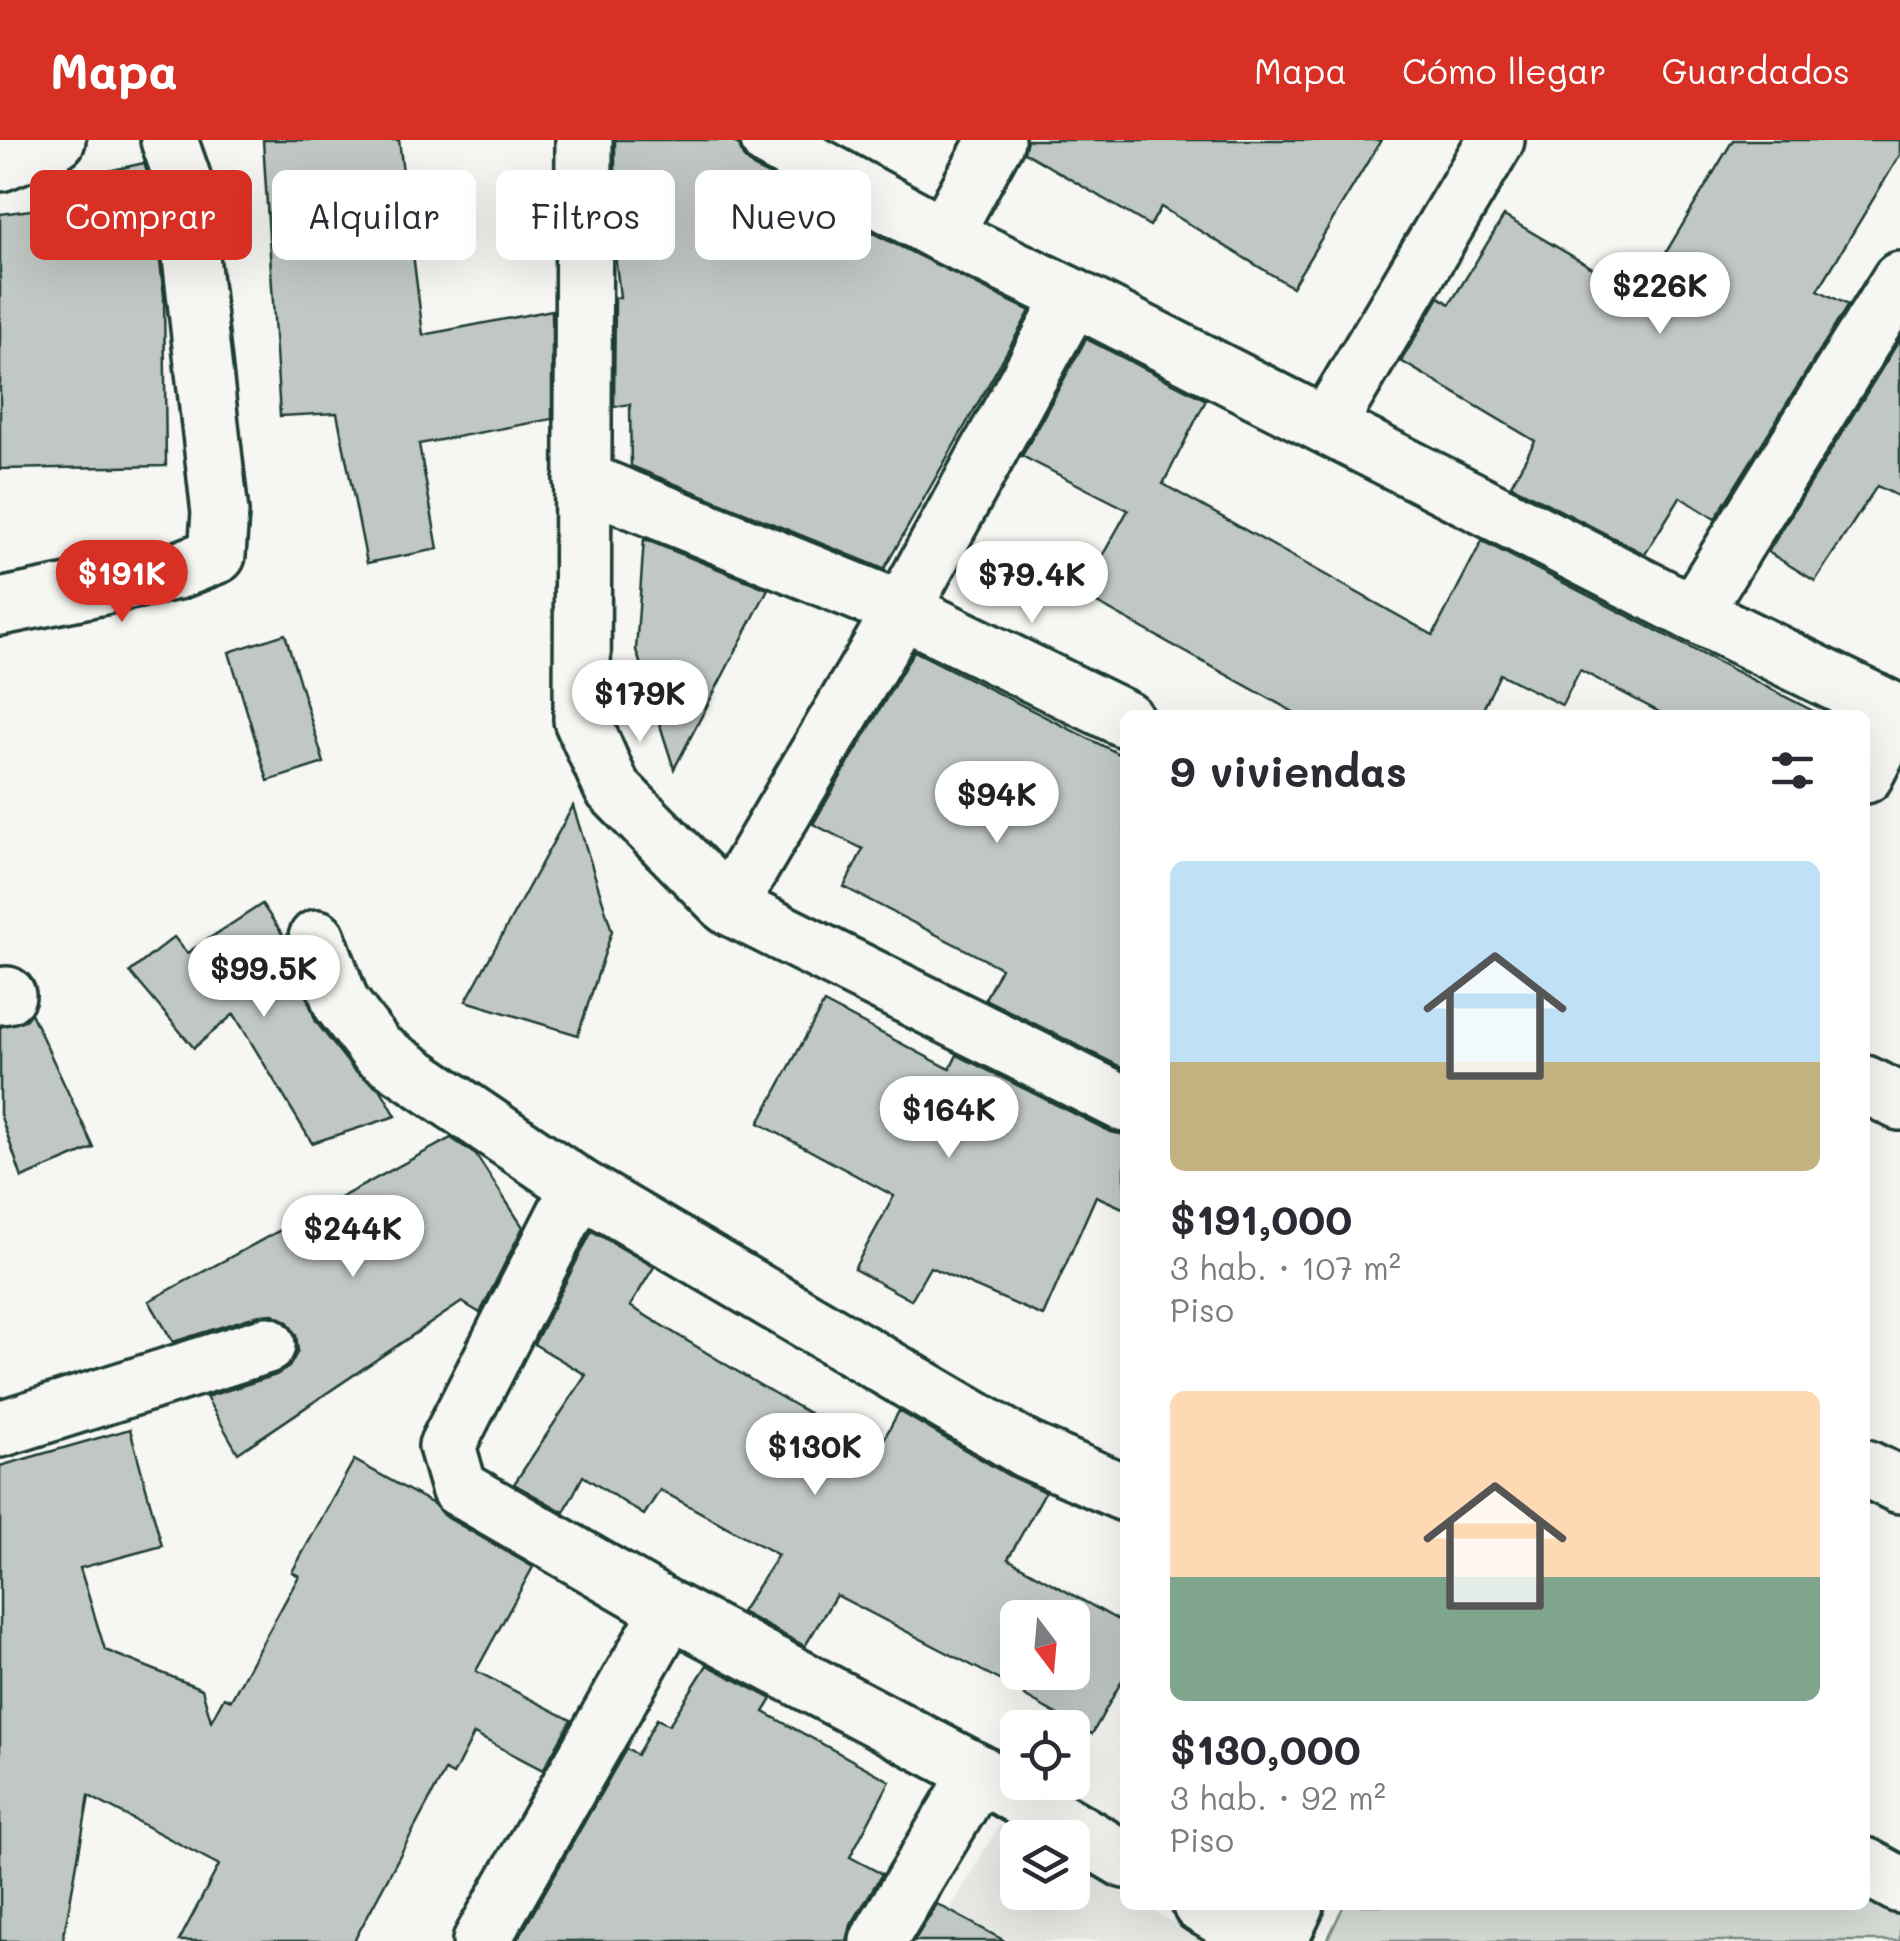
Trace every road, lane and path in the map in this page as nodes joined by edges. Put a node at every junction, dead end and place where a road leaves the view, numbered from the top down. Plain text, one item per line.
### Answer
1 (57, 140) edge
2 (169, 140) edge
3 (584, 140) edge
4 (768, 140) edge
5 (996, 140) edge
6 (1496, 140) edge
7 (0, 164) edge
8 (944, 235) junction
9 (1900, 280) edge
10 (1073, 297) junction
11 (1328, 425) junction
12 (582, 480) junction
13 (0, 607) edge
14 (902, 610) junction
15 (1693, 613) junction
16 (1898, 713) edge
17 (1120, 717) edge
18 (1870, 766) edge
19 (728, 906) junction
20 (317, 938) dead end
21 (1870, 1087) edge
22 (1120, 1102) edge
23 (1900, 1102) edge
24 (579, 1187) junction
25 (267, 1345) dead end
26 (0, 1429) edge
27 (1870, 1470) edge
28 (1900, 1485) edge
29 (1120, 1490) edge
30 (670, 1610) junction
31 (979, 1772) junction
32 (1120, 1857) edge
33 (1870, 1869) edge
34 (1900, 1885) edge
35 (1209, 1910) edge
36 (1294, 1910) edge
37 (480, 1941) edge
38 (878, 1941) edge
39 (1262, 1941) edge
40 (1279, 1941) edge

1 - 7 street
2 - 13 street
3 - 12 street
4 - 8 street
5 - 8 street
6 - 11 street
8 - 10 street
9 - 15 street
10 - 11 street
10 - 14 street
11 - 15 street
12 - 14 street
12 - 19 street
14 - 17 street
14 - 19 street
15 - 16 street
16 - 18 street
19 - 22 street
20 - 24 street
21 - 23 street
24 - 29 street
24 - 30 street
25 - 26 street
27 - 28 street
30 - 31 street
30 - 37 street
31 - 32 street
31 - 38 street
33 - 34 street
35 - 39 street
36 - 40 street

